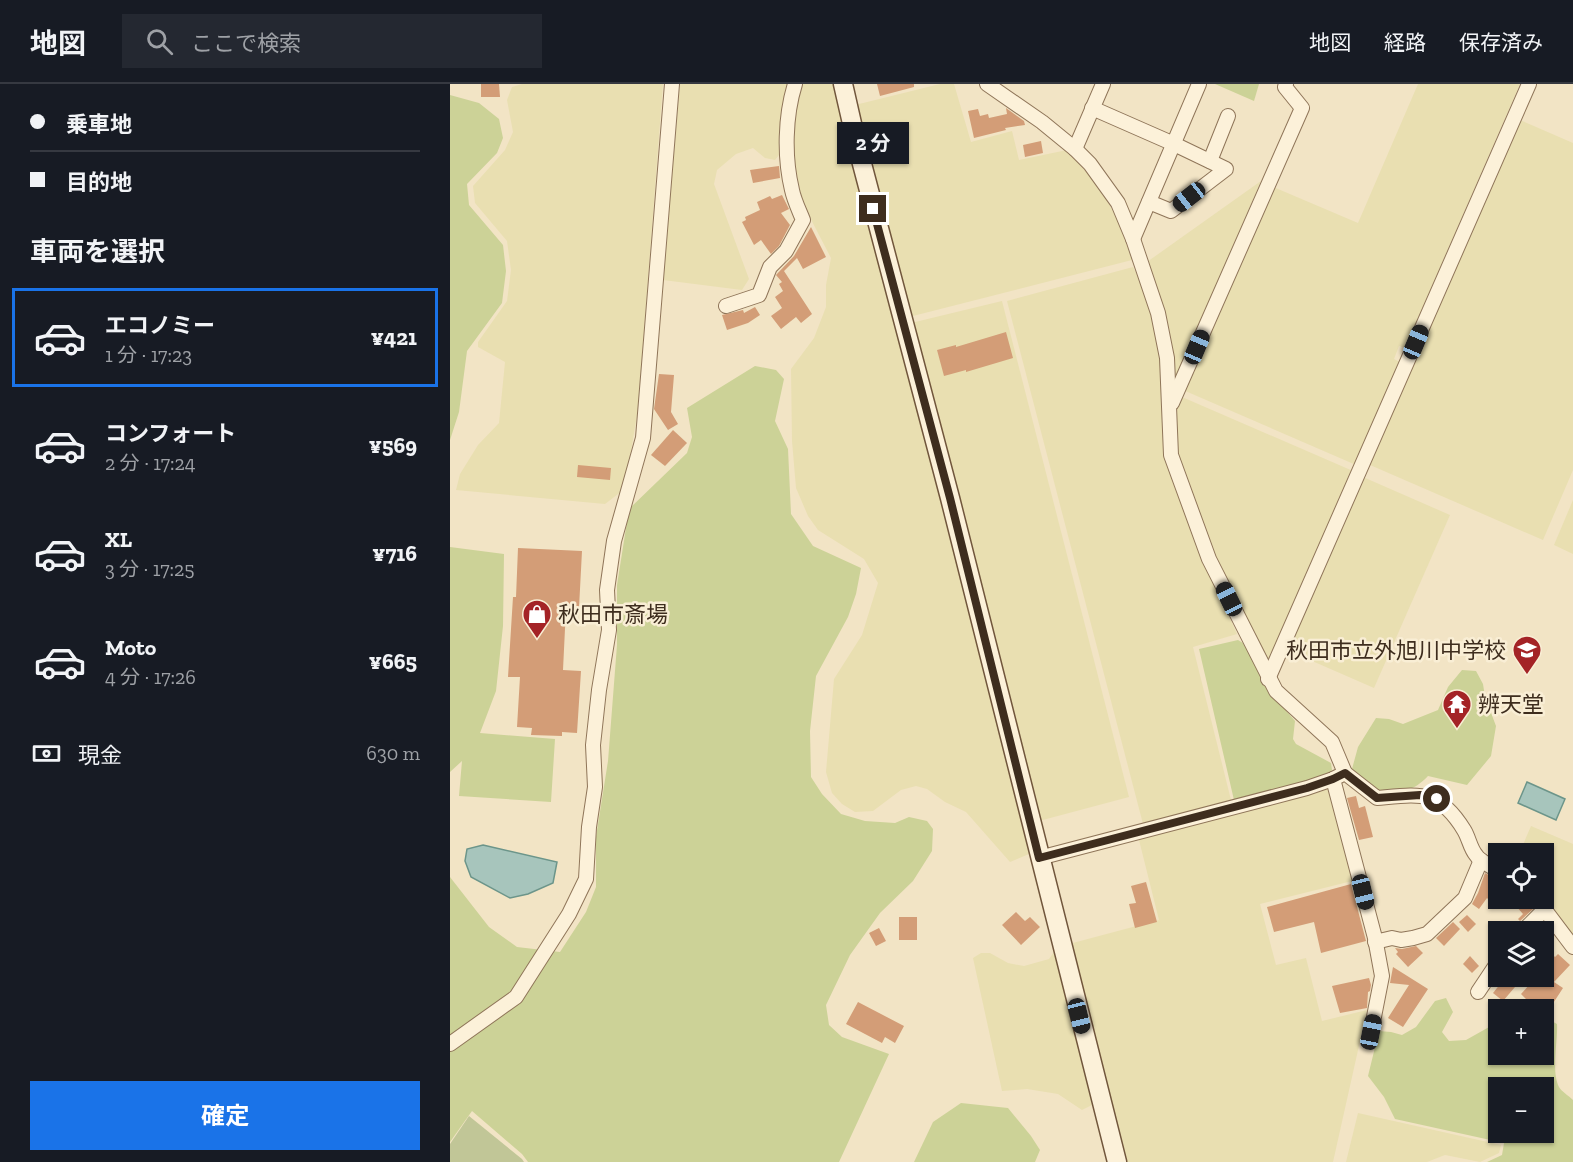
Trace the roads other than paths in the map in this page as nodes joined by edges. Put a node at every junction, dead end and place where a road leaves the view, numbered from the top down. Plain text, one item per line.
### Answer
1 (672, 84) edge
2 (795, 84) edge
3 (843, 84) edge
4 (987, 84) edge
5 (1102, 84) edge
6 (1286, 84) edge
7 (1528, 84) edge
8 (1196, 85) edge
9 (1092, 108) junction
10 (1228, 116) dead end
11 (1174, 144) junction
12 (1075, 149) junction
13 (1210, 161) junction
14 (1149, 202) junction
15 (1133, 239) junction
16 (726, 306) dead end
17 (1170, 408) junction
18 (1268, 679) junction
19 (1339, 776) junction
20 (1039, 858) junction
21 (1481, 860) junction
22 (1488, 865) edge
23 (1544, 909) edge
24 (1376, 942) junction
25 (1573, 947) edge
26 (1488, 978) edge
27 (1478, 993) dead end
28 (1371, 1032) dead end
29 (450, 1044) edge
30 (1117, 1162) edge

1 - 29 street
2 - 16 street
3 - 20 street
4 - 12 street
5 - 9 street
6 - 17 street
7 - 18 street
8 - 11 street
9 - 11 street
9 - 12 street
10 - 13 street
11 - 13 street
11 - 14 street
12 - 15 street
13 - 14 street
14 - 15 street
15 - 17 street
17 - 18 street
18 - 19 street
19 - 20 street
19 - 21 street
19 - 24 street
20 - 30 street
21 - 22 street
21 - 24 street
23 - 25 street
24 - 28 street
26 - 27 street

